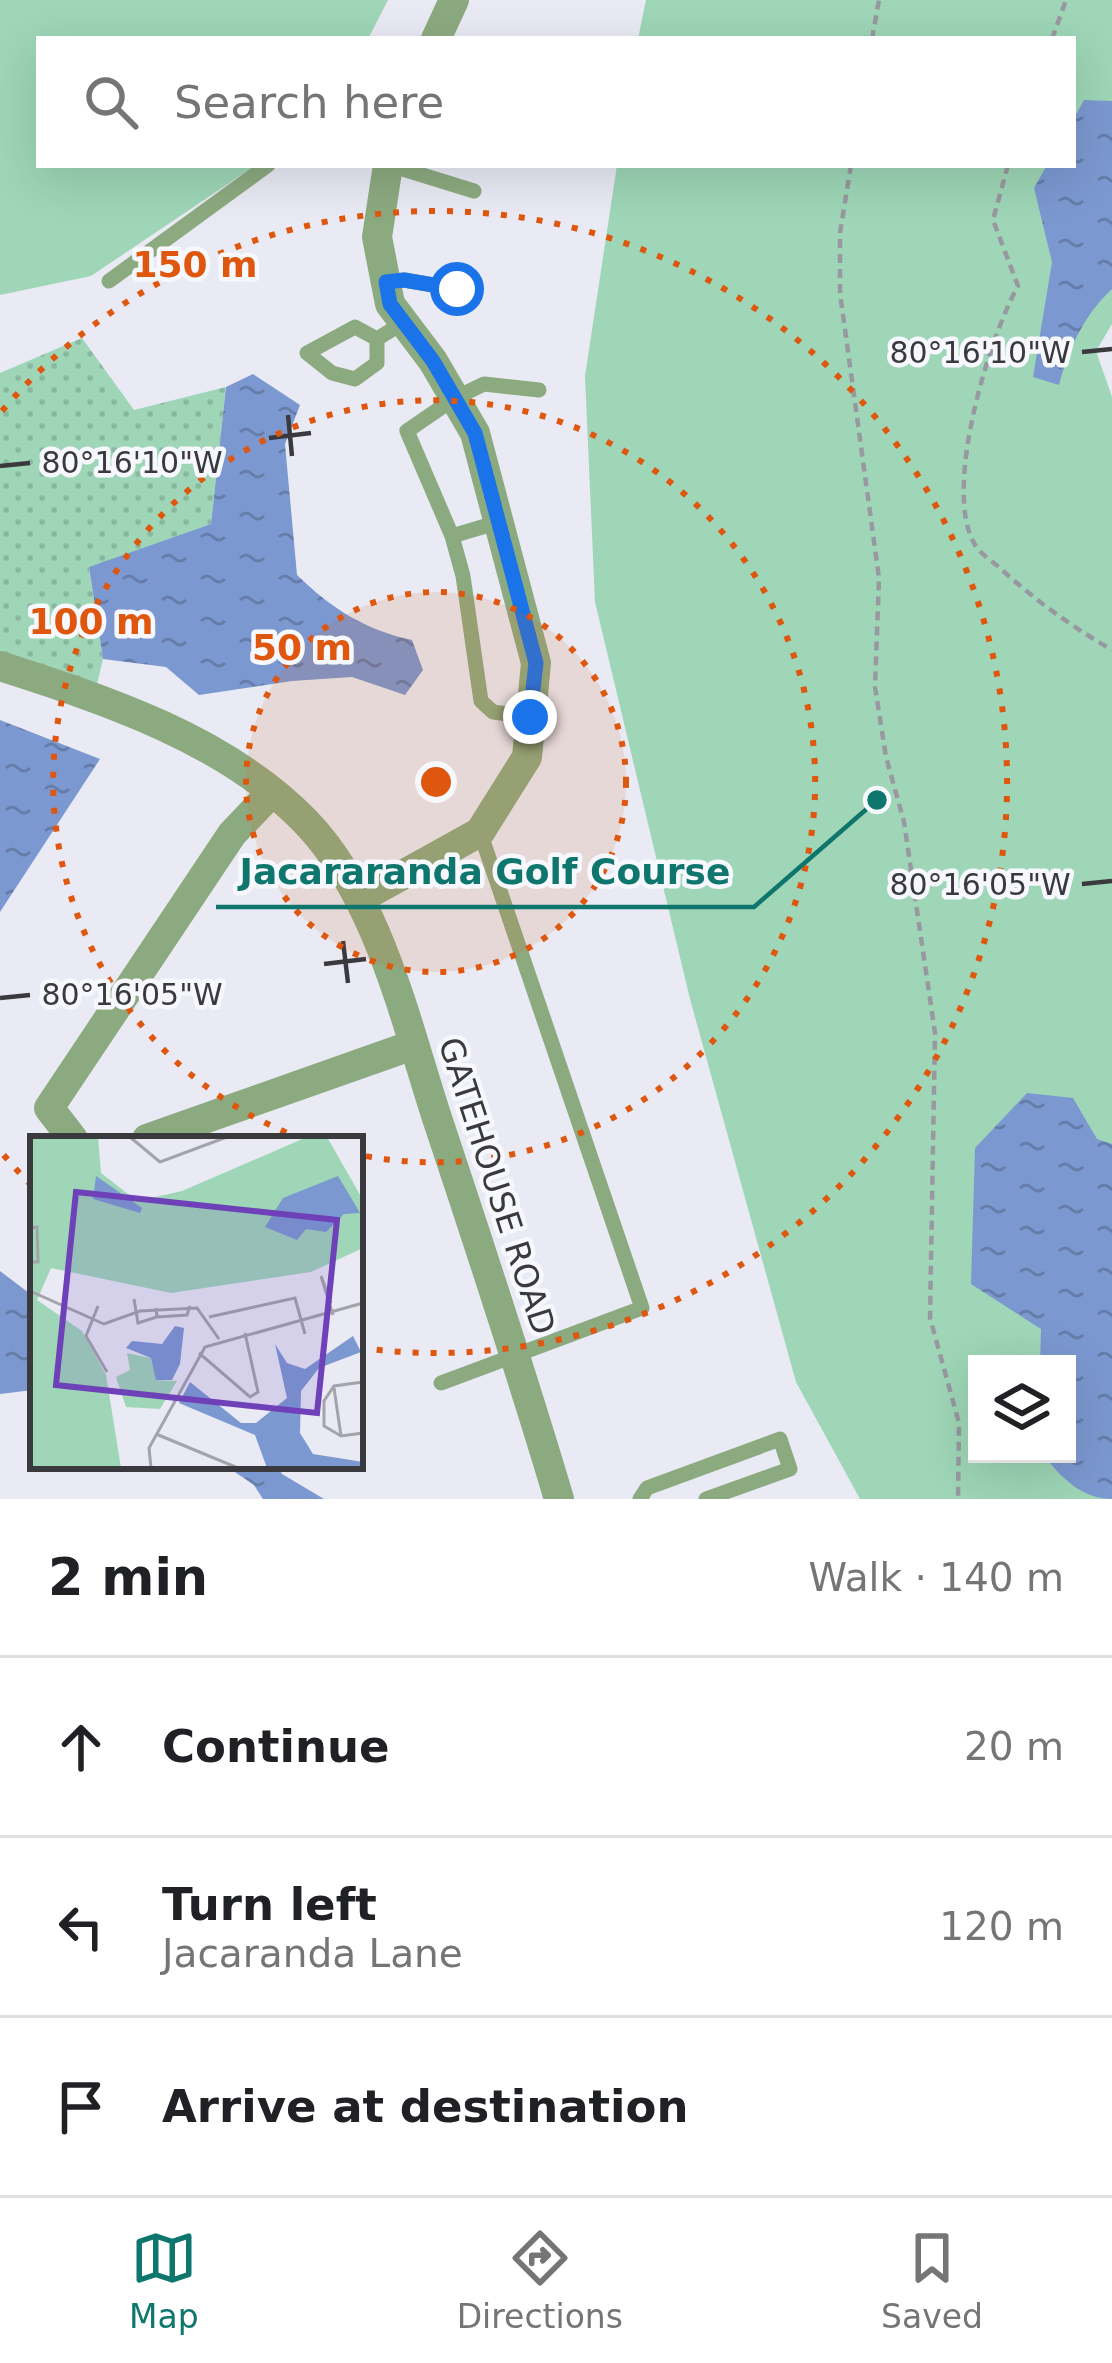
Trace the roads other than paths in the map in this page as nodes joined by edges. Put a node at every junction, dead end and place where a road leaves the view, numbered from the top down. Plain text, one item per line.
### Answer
1 (454, 0) edge
2 (437, 36) edge
3 (264, 168) edge
4 (388, 168) edge
5 (399, 168) edge
6 (474, 191) dead end
7 (109, 281) dead end
8 (386, 282) junction
9 (457, 289) dead end
10 (539, 390) dead end
11 (454, 398) junction
12 (499, 522) junction
13 (452, 536) junction
14 (0, 665) edge
15 (530, 717) junction
16 (272, 792) junction
17 (480, 832) junction
18 (361, 898) junction
19 (413, 1045) junction
20 (71, 1136) edge
21 (155, 1136) edge
22 (516, 1356) junction
23 (441, 1383) dead end
24 (559, 1499) edge
25 (640, 1499) edge
26 (706, 1499) edge

1 - 2 street
3 - 7 lane
4 - 8 street
5 - 6 lane
8 - 9 lane
8 - 11 street
10 - 11 lane
11 - 12 street
11 - 13 lane
12 - 13 lane
12 - 15 street
13 - 15 lane
14 - 16 street, GATEHOUSE ROAD
15 - 17 street
16 - 18 street, GATEHOUSE ROAD
16 - 20 street
17 - 18 street
17 - 22 lane
18 - 19 street, GATEHOUSE ROAD
19 - 21 street
19 - 22 street, GATEHOUSE ROAD
22 - 23 lane
22 - 24 street, GATEHOUSE ROAD
25 - 26 lane

